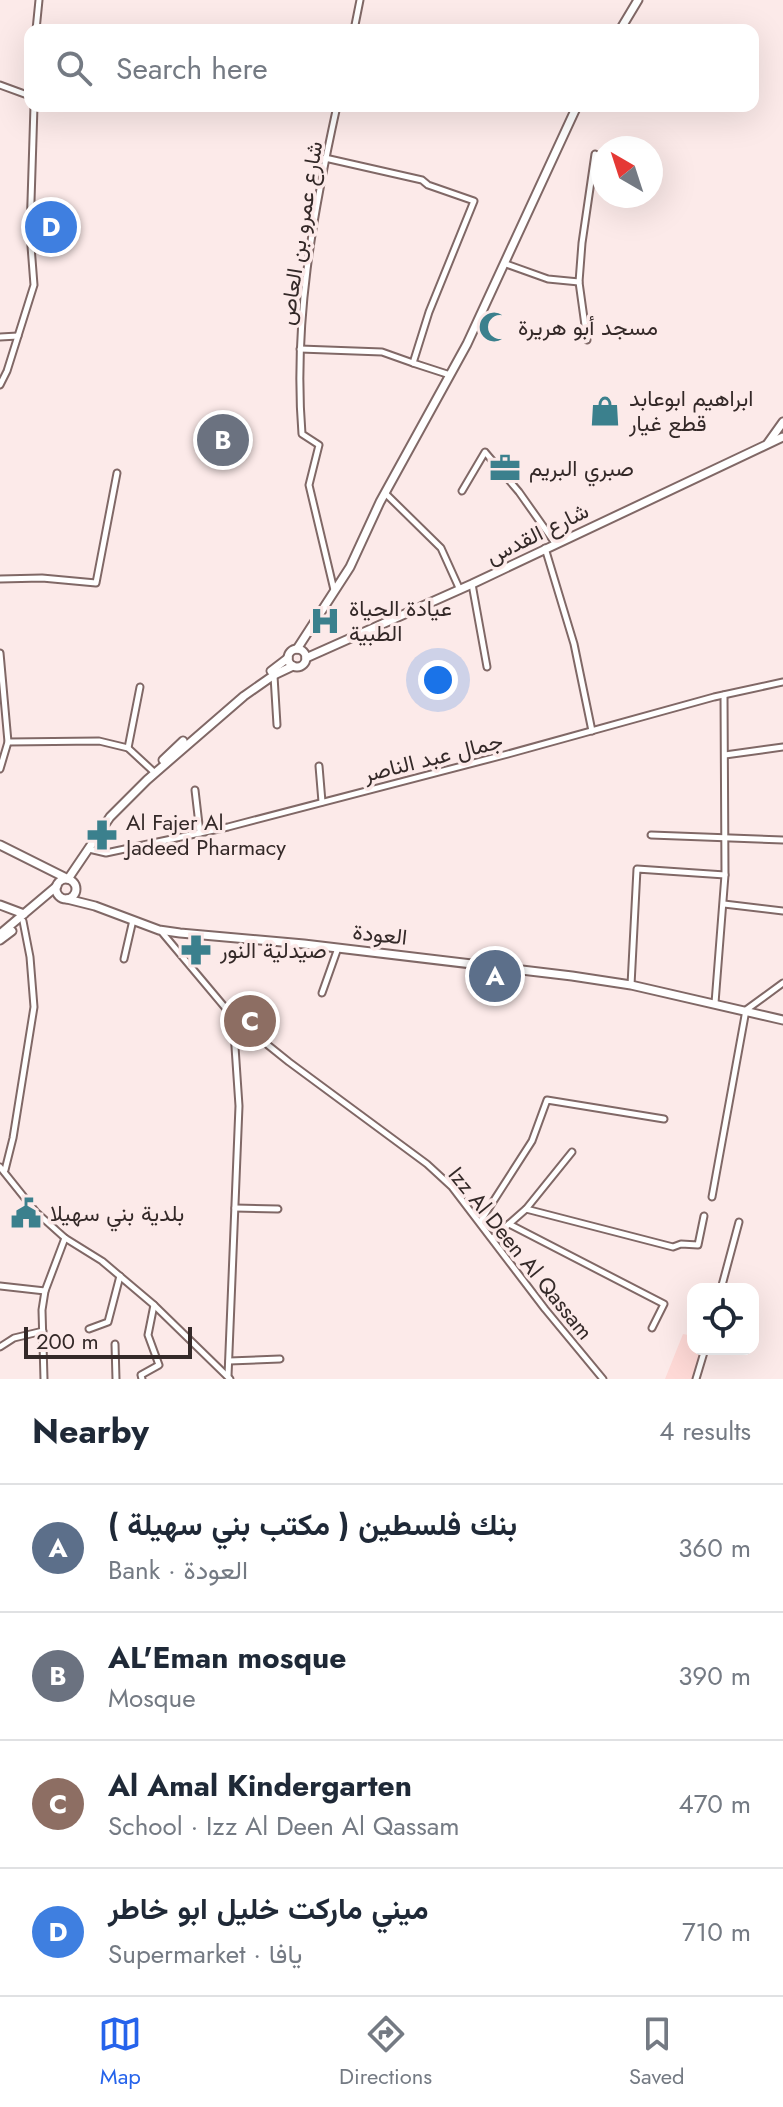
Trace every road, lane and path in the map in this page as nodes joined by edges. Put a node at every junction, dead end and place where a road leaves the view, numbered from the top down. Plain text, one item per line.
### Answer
1 (39, 0) edge
2 (360, 0) edge
3 (638, 0) edge
4 (37, 24) edge
5 (355, 24) edge
6 (624, 24) edge
7 (0, 85) edge
8 (24, 94) edge
9 (34, 112) edge
10 (336, 112) edge
11 (574, 112) edge
12 (325, 158) junction
13 (591, 181) edge
14 (506, 264) junction
15 (579, 282) junction
16 (18, 336) junction
17 (0, 337) edge
18 (587, 340) dead end
19 (300, 349) junction
20 (413, 363) junction
21 (451, 375) junction
22 (0, 385) edge
23 (783, 422) edge
24 (783, 437) edge
25 (765, 445) junction
26 (117, 473) dead end
27 (462, 491) dead end
28 (385, 493) junction
29 (555, 543) junction
30 (545, 548) junction
31 (0, 579) edge
32 (472, 584) junction
33 (460, 590) junction
34 (334, 591) junction
35 (297, 649) junction
36 (0, 653) edge
37 (306, 658) junction
38 (290, 662) junction
39 (487, 667) dead end
40 (274, 675) junction
41 (783, 682) edge
42 (140, 687) dead end
43 (724, 695) junction
44 (277, 725) dead end
45 (592, 731) junction
46 (8, 742) junction
47 (783, 747) edge
48 (128, 748) junction
49 (725, 755) junction
50 (319, 766) dead end
51 (0, 769) edge
52 (154, 772) junction
53 (195, 790) dead end
54 (322, 802) junction
55 (200, 833) junction
56 (651, 835) dead end
57 (725, 838) junction
58 (783, 840) edge
59 (0, 845) edge
60 (89, 849) junction
61 (50, 872) junction
62 (725, 875) junction
63 (73, 883) junction
64 (58, 886) junction
65 (65, 899) junction
66 (39, 903) junction
67 (724, 904) junction
68 (0, 905) edge
69 (95, 906) junction
70 (783, 911) edge
71 (25, 916) junction
72 (133, 919) junction
73 (159, 930) junction
74 (0, 937) edge
75 (338, 948) junction
76 (124, 959) dead end
77 (783, 983) edge
78 (631, 985) junction
79 (322, 993) dead end
80 (715, 1003) junction
81 (746, 1010) junction
82 (233, 1017) junction
83 (783, 1020) edge
84 (664, 1119) dead end
85 (572, 1152) dead end
86 (2, 1168) edge
87 (712, 1197) dead end
88 (235, 1208) junction
89 (278, 1209) dead end
90 (526, 1209) junction
91 (704, 1216) dead end
92 (480, 1222) junction
93 (739, 1222) dead end
94 (509, 1224) junction
95 (65, 1238) junction
96 (493, 1238) junction
97 (120, 1276) junction
98 (723, 1283) edge
99 (0, 1286) edge
100 (45, 1291) junction
101 (154, 1305) junction
102 (652, 1328) dead end
103 (89, 1329) dead end
104 (43, 1331) junction
105 (115, 1344) dead end
106 (0, 1347) edge
107 (703, 1355) edge
108 (280, 1359) dead end
109 (229, 1361) junction
110 (229, 1378) edge
111 (44, 1379) edge
112 (116, 1379) edge
113 (142, 1379) edge
114 (603, 1379) edge
115 (696, 1379) edge

1 - 4 street
2 - 5 street
3 - 6 main road
7 - 8 street
9 - 16 street
10 - 12 street, شارع عمرو بن العاص
11 - 14 main road
12 - 19 street, شارع عمرو بن العاص
12 - 20 street
13 - 15 street
14 - 15 street
14 - 21 main road
15 - 18 street
16 - 17 street
16 - 22 street
19 - 20 street
19 - 34 street, شارع عمرو بن العاص
20 - 21 street
21 - 28 main road
23 - 25 main road
24 - 25 main road, شارع القدس
25 - 29 main road, شارع القدس
26 - 31 street
27 - 29 street
28 - 33 street
28 - 34 main road
29 - 30 main road, شارع القدس
30 - 32 main road, شارع القدس
30 - 45 street
32 - 33 main road, شارع القدس
32 - 39 street
33 - 37 main road, شارع القدس
34 - 35 main road
35 - 37 main road
35 - 38 main road
36 - 46 street
37 - 38 main road
38 - 40 main road
38 - 52 main road
40 - 44 street
40 - 52 main road
41 - 43 street, جمال عبد الناصر
42 - 48 street
43 - 45 street, جمال عبد الناصر
43 - 49 street
45 - 54 street, جمال عبد الناصر
46 - 48 street
46 - 51 street
47 - 49 street
48 - 52 street
49 - 57 street
50 - 54 street
52 - 60 main road
53 - 55 street
54 - 55 street, جمال عبد الناصر
55 - 60 street, جمال عبد الناصر
56 - 57 street
57 - 58 street
57 - 62 street
59 - 61 main road
60 - 63 main road
61 - 63 main road
61 - 64 main road
62 - 67 street
62 - 78 street
63 - 64 main road
63 - 65 main road
63 - 69 main road, العودة
64 - 65 main road
64 - 66 main road
65 - 66 main road
65 - 69 main road, العودة
66 - 71 main road
67 - 70 street
67 - 80 street
68 - 71 main road
69 - 72 main road, العودة
71 - 74 main road
71 - 86 street
72 - 73 main road, العودة
72 - 76 street
73 - 75 main road, العودة
73 - 82 street, Izz Al Deen Al Qassam
75 - 78 main road, العودة
75 - 79 street
77 - 81 street
78 - 80 main road, العودة
80 - 81 main road, العودة
81 - 83 main road, العودة
81 - 87 street
82 - 88 street
82 - 92 street, Izz Al Deen Al Qassam
84 - 92 street
85 - 90 street
86 - 95 street
88 - 89 street
88 - 109 street
90 - 91 street
90 - 94 street
92 - 96 street, Izz Al Deen Al Qassam
93 - 98 street
94 - 96 street
94 - 102 street
95 - 97 street
95 - 100 street
96 - 114 street, Izz Al Deen Al Qassam
97 - 101 street
97 - 103 street
99 - 100 street
100 - 104 street
101 - 110 street
101 - 113 street
104 - 106 street
104 - 111 street
105 - 112 street
107 - 115 street
108 - 109 street
109 - 110 street

